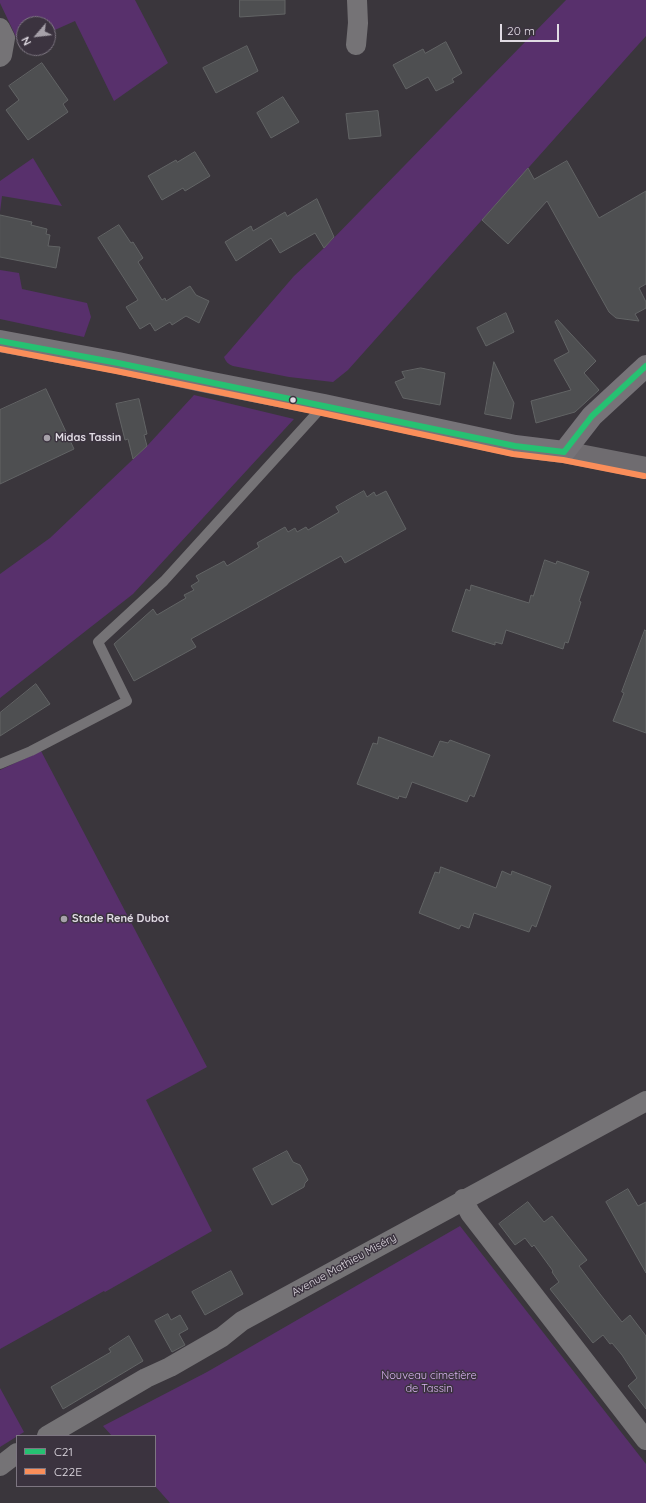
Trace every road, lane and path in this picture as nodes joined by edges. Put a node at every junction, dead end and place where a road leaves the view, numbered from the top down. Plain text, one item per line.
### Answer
1 (357, 0) edge
2 (0, 28) edge
3 (356, 45) dead end
4 (0, 57) edge
5 (0, 341) edge
6 (646, 366) edge
7 (324, 405) junction
8 (564, 452) junction
9 (646, 468) edge
10 (0, 764) edge
11 (646, 1102) edge
12 (463, 1199) junction
13 (49, 1435) edge
14 (646, 1440) edge
15 (16, 1454) edge
16 (0, 1466) edge

1 - 3 street
2 - 4 street
5 - 7 main road
6 - 8 main road
7 - 8 main road
7 - 10 lane
8 - 9 main road
11 - 12 street, Avenue Mathieu Miséry
12 - 13 street, Avenue Mathieu Miséry
12 - 14 street
15 - 16 street

